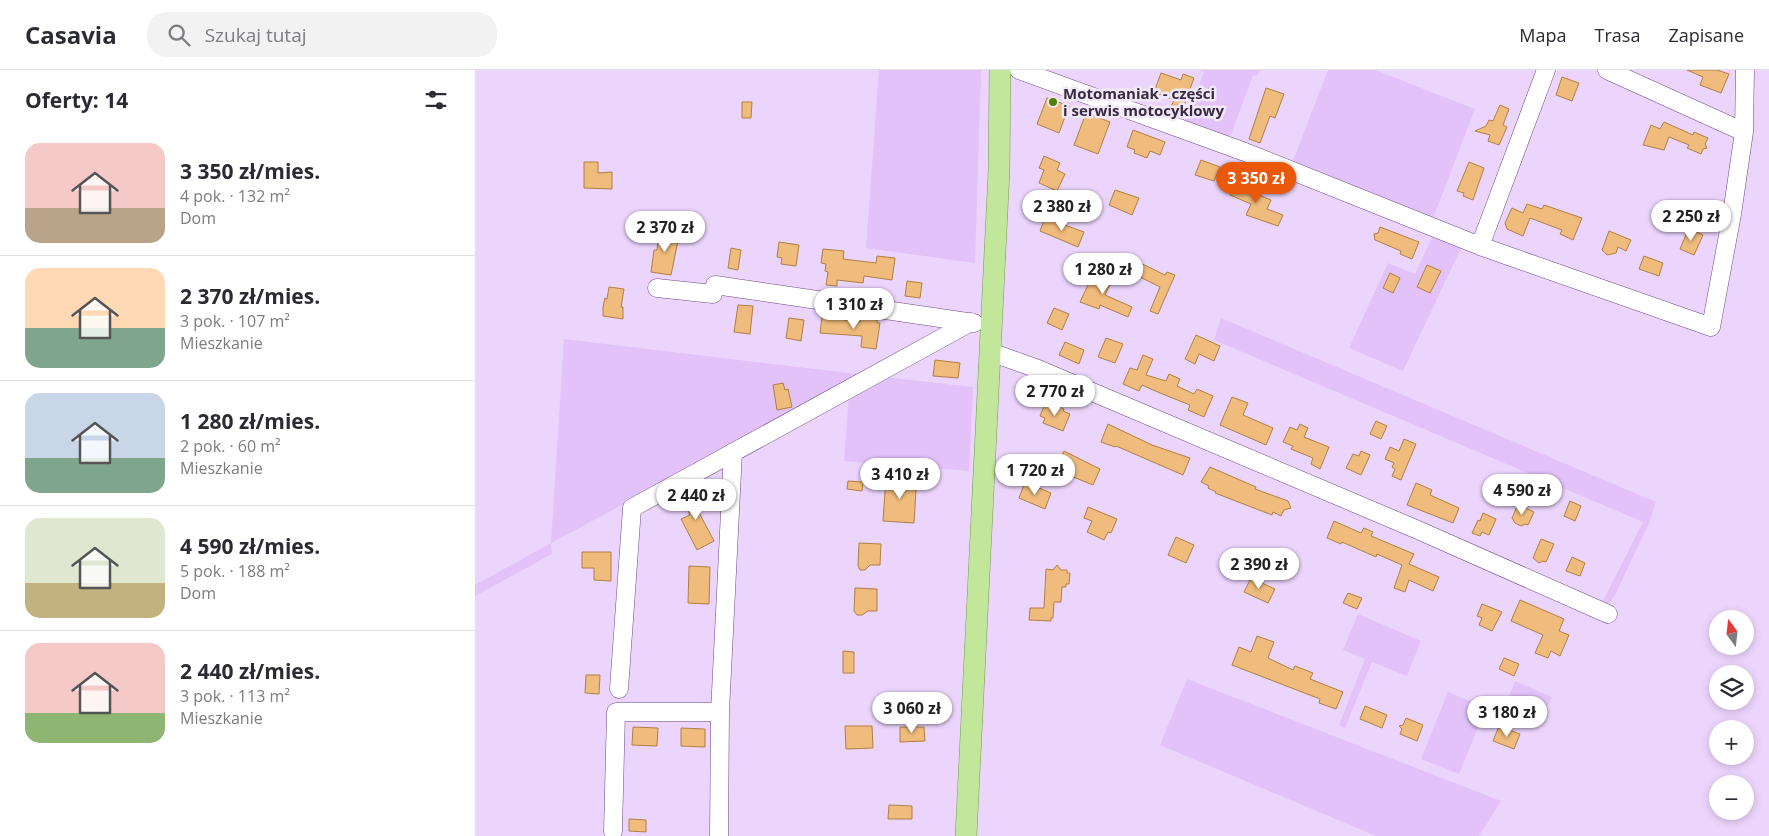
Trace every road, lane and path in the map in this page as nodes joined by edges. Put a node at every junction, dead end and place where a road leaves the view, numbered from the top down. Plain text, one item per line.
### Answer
1 (1001, 70) edge
2 (1019, 70) edge
3 (1546, 70) edge
4 (1607, 70) edge
5 (1745, 70) edge
6 (1744, 132) junction
7 (1479, 246) junction
8 (657, 288) dead end
9 (981, 323) junction
10 (990, 354) junction
11 (733, 452) junction
12 (1608, 614) dead end
13 (619, 689) dead end
14 (720, 712) junction
15 (613, 831) dead end
16 (719, 836) edge
17 (966, 836) edge

1 - 9 main road
2 - 7 street
3 - 7 street
4 - 6 street
5 - 6 street
6 - 7 street
8 - 9 street
9 - 10 main road
9 - 11 street
10 - 12 street
10 - 17 main road
11 - 13 street
11 - 14 street
14 - 15 street
14 - 16 street

